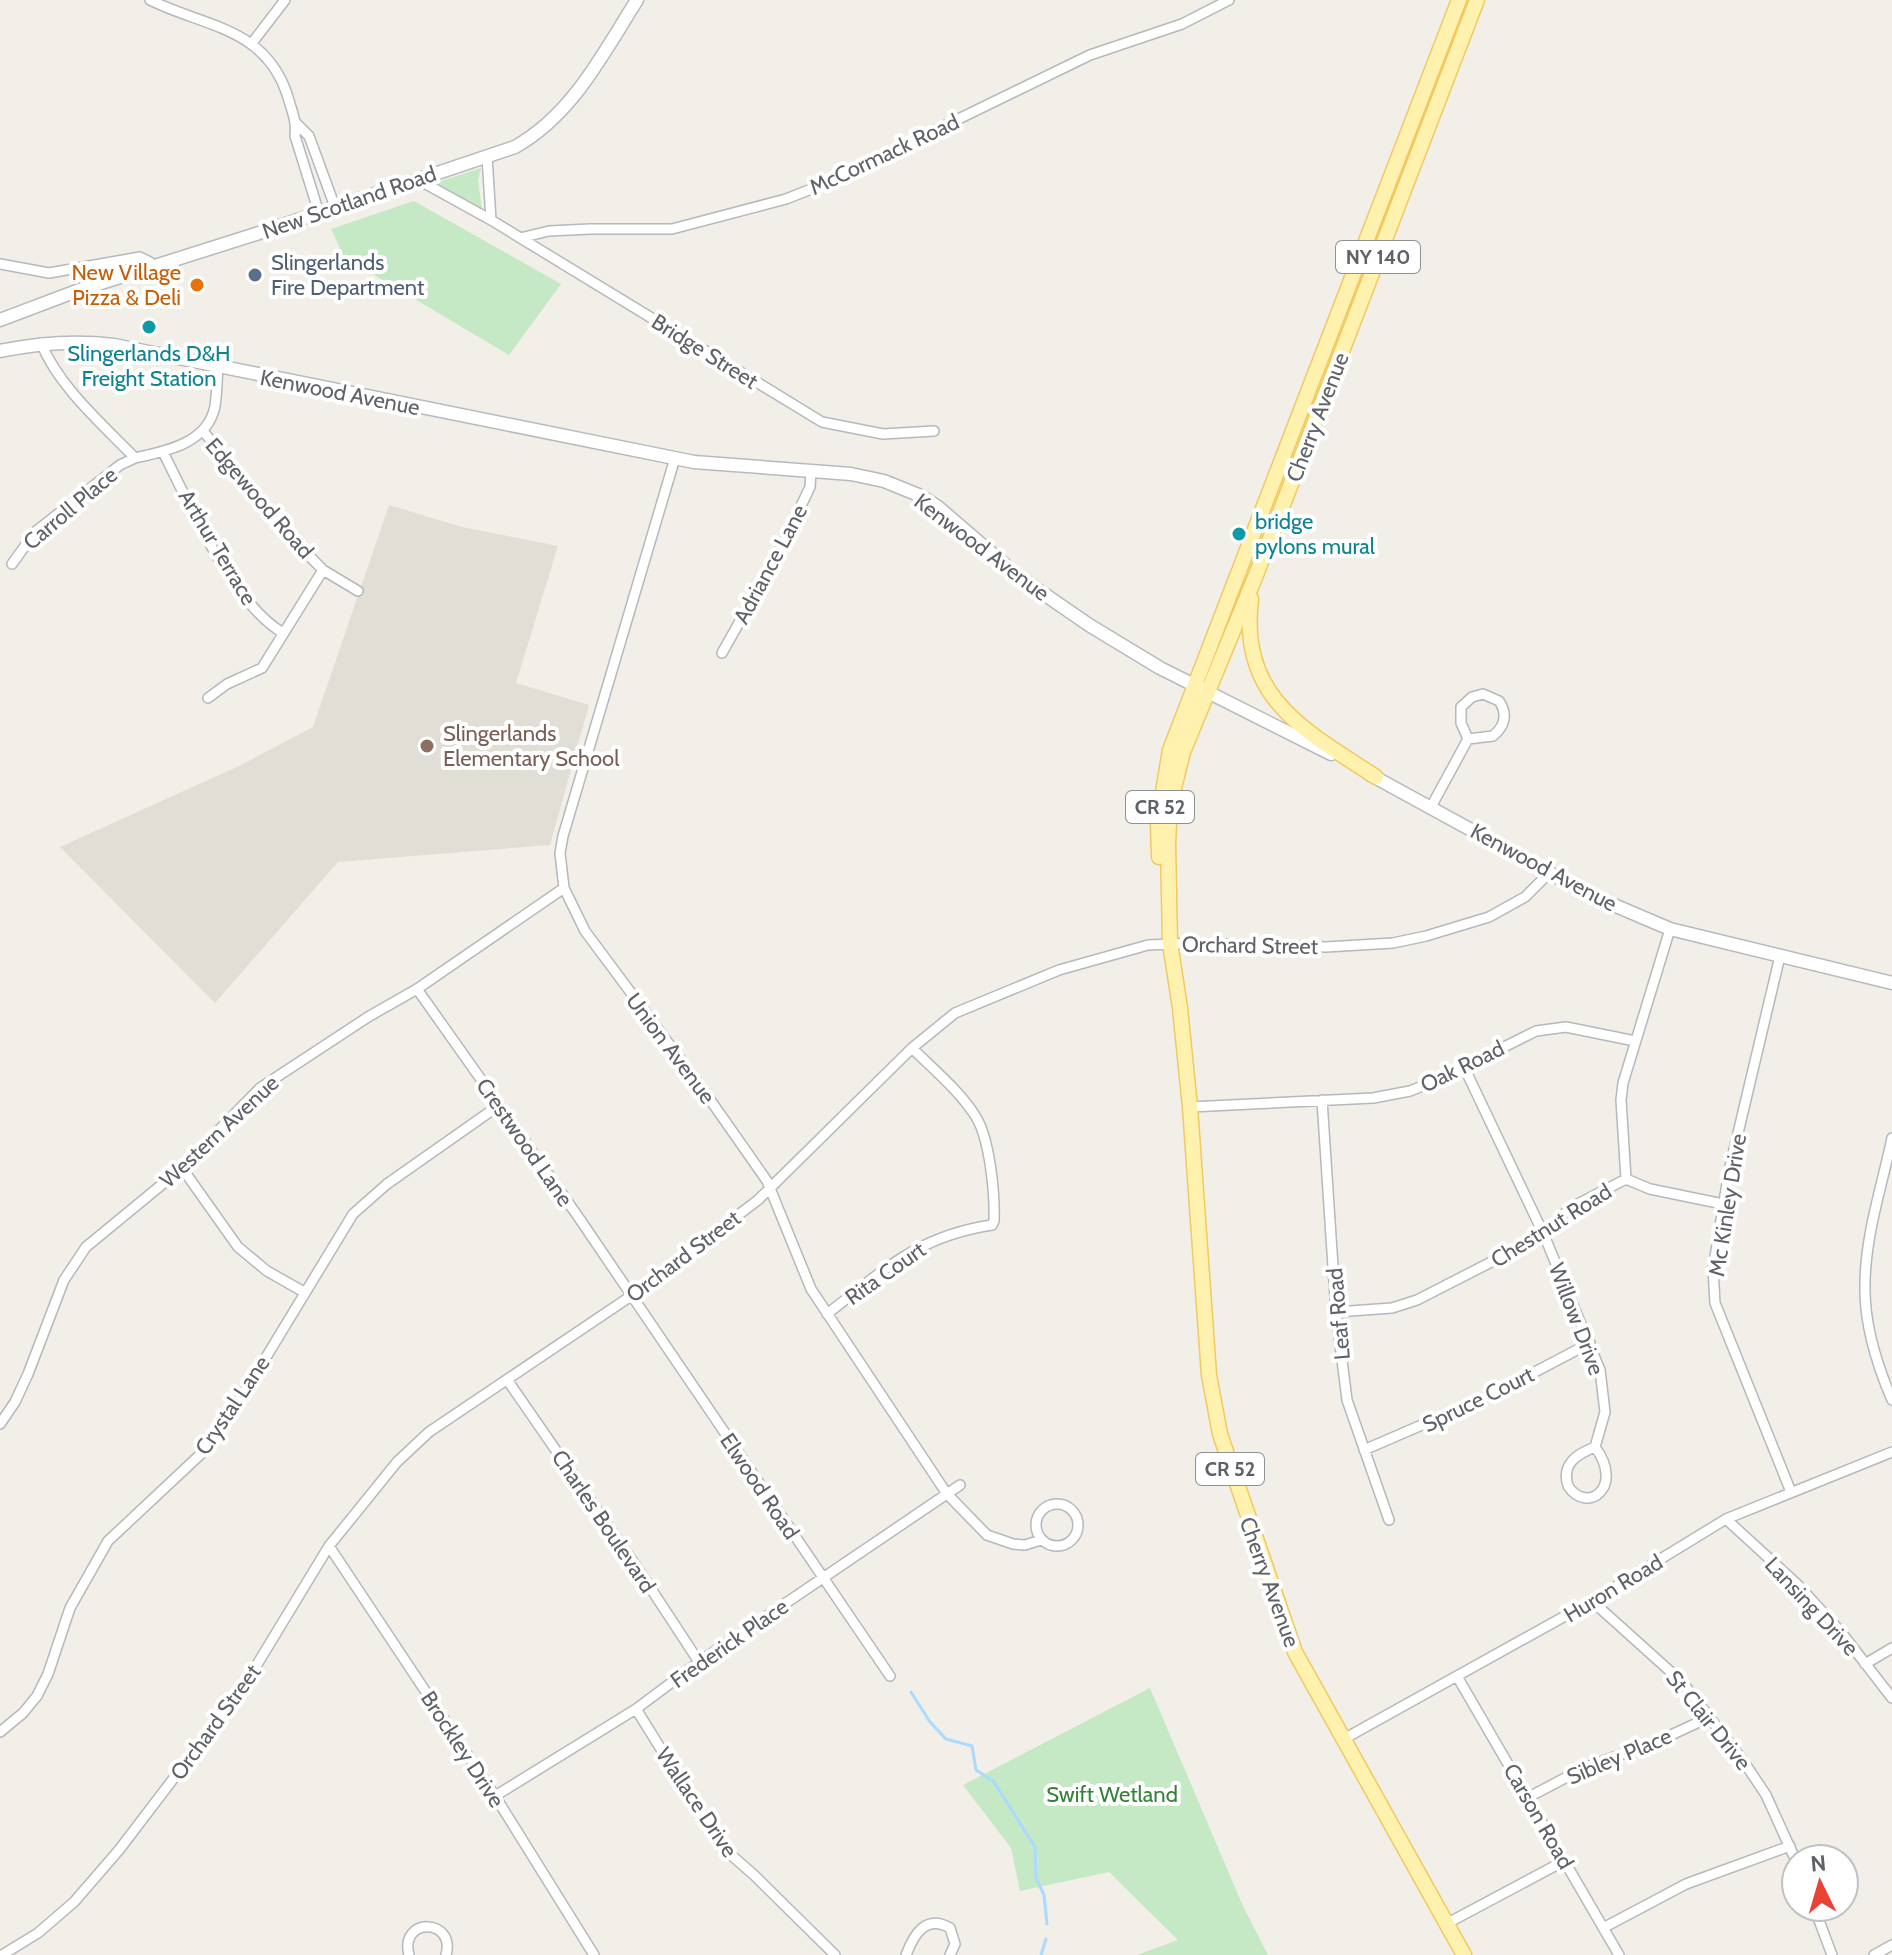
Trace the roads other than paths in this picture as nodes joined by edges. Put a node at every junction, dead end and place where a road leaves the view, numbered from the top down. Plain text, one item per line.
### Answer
1 (150, 0) edge
2 (285, 0) edge
3 (637, 0) edge
4 (1229, 0) edge
5 (1459, 0) edge
6 (1477, 0) edge
7 (252, 43) junction
8 (296, 123) junction
9 (487, 156) junction
10 (417, 179) junction
11 (335, 207) junction
12 (319, 213) junction
13 (491, 220) junction
14 (520, 238) junction
15 (0, 264) edge
16 (153, 266) junction
17 (0, 320) edge
18 (41, 343) junction
19 (0, 351) edge
20 (218, 367) junction
21 (203, 431) junction
22 (934, 431) dead end
23 (163, 452) junction
24 (135, 458) junction
25 (675, 458) junction
26 (811, 472) junction
27 (12, 564) dead end
28 (323, 570) junction
29 (1256, 575) junction
30 (358, 591) dead end
31 (283, 633) junction
32 (722, 653) dead end
33 (1200, 688) junction
34 (208, 698) dead end
35 (1468, 739) junction
36 (1376, 777) junction
37 (1431, 807) junction
38 (1549, 873) junction
39 (564, 888) junction
40 (1670, 929) junction
41 (1170, 938) junction
42 (1780, 956) junction
43 (1892, 983) edge
44 (417, 989) junction
45 (1635, 1041) junction
46 (912, 1048) junction
47 (1464, 1067) junction
48 (1322, 1100) junction
49 (498, 1106) junction
50 (1190, 1107) junction
51 (1892, 1138) edge
52 (182, 1168) junction
53 (1626, 1179) junction
54 (769, 1188) junction
55 (1723, 1204) junction
56 (1544, 1235) junction
57 (304, 1292) junction
58 (631, 1296) junction
59 (1336, 1312) junction
60 (827, 1314) junction
61 (1590, 1343) junction
62 (508, 1381) junction
63 (1892, 1400) edge
64 (0, 1424) edge
65 (1595, 1447) junction
66 (1364, 1450) junction
67 (1892, 1452) edge
68 (960, 1485) dead end
69 (1791, 1492) junction
70 (947, 1494) junction
71 (1726, 1519) junction
72 (1389, 1520) dead end
73 (1041, 1540) junction
74 (329, 1546) junction
75 (822, 1578) junction
76 (1592, 1601) junction
77 (1892, 1648) edge
78 (699, 1662) junction
79 (1865, 1664) junction
80 (890, 1676) dead end
81 (1458, 1678) junction
82 (1892, 1698) edge
83 (636, 1709) junction
84 (1710, 1717) junction
85 (0, 1732) edge
86 (1342, 1740) junction
87 (495, 1796) junction
88 (1529, 1797) junction
89 (1789, 1843) edge
90 (1780, 1850) edge
91 (1564, 1861) junction
92 (1820, 1923) edge
93 (1446, 1924) junction
94 (1603, 1928) junction
95 (1892, 1945) edge
96 (2, 1955) edge
97 (409, 1955) edge
98 (446, 1955) edge
99 (594, 1955) edge
100 (835, 1955) edge
101 (907, 1955) edge
102 (950, 1955) edge
103 (1464, 1955) edge
104 (1619, 1955) edge
105 (1832, 1955) edge
106 (1874, 1955) edge

1 - 7 street
2 - 7 street
3 - 9 main road, New Scotland Road
4 - 14 street, McCormack Road
5 - 33 main road, Cherry Avenue / NY 140
6 - 29 main road, Cherry Avenue / NY 140
7 - 8 street
8 - 11 street
8 - 12 street
9 - 10 main road, New Scotland Road
9 - 13 street
10 - 11 main road, New Scotland Road
10 - 13 street, Bridge Street
11 - 12 main road, New Scotland Road
12 - 16 main road, New Scotland Road
13 - 14 street, Bridge Street
14 - 22 street, Bridge Street
15 - 16 street
16 - 17 main road, New Scotland Road
18 - 19 main road, Kenwood Avenue
18 - 20 main road, Kenwood Avenue
18 - 24 street
20 - 21 street
20 - 25 main road, Kenwood Avenue
21 - 23 street, Carroll Place
21 - 28 street, Edgewood Road
23 - 24 street, Carroll Place
23 - 31 street, Arthur Terrace
24 - 27 street, Carroll Place
25 - 26 main road, Kenwood Avenue
25 - 39 street, Union Avenue
26 - 32 street, Adriance Lane
26 - 33 main road, Kenwood Avenue
28 - 30 street, Edgewood Road
28 - 31 street
29 - 33 main road, Cherry Avenue / CR 52
29 - 36 main road, NY 140
31 - 34 street
33 - 36 main road, Kenwood Avenue / NY 140
33 - 41 main road, Cherry Avenue / CR 52
35 - 35 street
35 - 37 street
36 - 37 main road, Kenwood Avenue / NY 140
37 - 38 main road, Kenwood Avenue / NY 140
38 - 40 main road, Kenwood Avenue / NY 140
38 - 41 street, Orchard Street
39 - 44 street, Western Avenue
39 - 54 street, Union Avenue
40 - 42 main road, Kenwood Avenue / NY 140
40 - 45 street
41 - 46 street, Orchard Street
41 - 50 main road, Cherry Avenue / CR 52
42 - 43 main road, Kenwood Avenue / NY 140
42 - 55 street, Mc Kinley Drive
44 - 49 street, Crestwood Lane
44 - 52 street, Western Avenue
45 - 47 street, Oak Road
45 - 53 street
46 - 54 street, Orchard Street
46 - 60 street, Rita Court
47 - 48 street, Oak Road
47 - 56 street, Willow Drive
48 - 50 street, Oak Road
48 - 59 street, Leaf Road
49 - 57 street, Crystal Lane
49 - 58 street, Crestwood Lane
50 - 86 main road, Cherry Avenue / CR 52
51 - 63 street
52 - 57 street
52 - 64 street, Western Avenue
53 - 55 street, Chestnut Road
53 - 56 street, Chestnut Road
54 - 58 street, Orchard Street
54 - 60 street, Union Avenue
55 - 69 street, Mc Kinley Drive
56 - 59 street, Chestnut Road
56 - 61 street, Willow Drive
57 - 85 street, Crystal Lane
58 - 62 street, Orchard Street
58 - 75 street, Elwood Road
59 - 66 street, Leaf Road
60 - 70 street, Union Avenue
61 - 65 street, Willow Drive
61 - 66 street, Spruce Court
62 - 74 street, Orchard Street
62 - 78 street, Charles Boulevard
65 - 65 street, Willow Drive
66 - 72 street, Leaf Road
67 - 69 street, Huron Road
68 - 70 street, Frederick Place
69 - 71 street, Huron Road
70 - 73 street, Union Avenue
70 - 75 street, Frederick Place
71 - 76 street, Huron Road
71 - 79 street, Lansing Drive
73 - 73 street, Union Avenue
74 - 87 street, Brockley Drive
74 - 96 street, Orchard Street
75 - 78 street, Frederick Place
75 - 80 street, Elwood Road
76 - 81 street, Huron Road
76 - 84 street, St Clair Drive
77 - 79 street
78 - 83 street, Frederick Place
79 - 82 street, Lansing Drive
81 - 86 street, Huron Road
81 - 88 street, Carson Road
83 - 87 street, Frederick Place
83 - 100 street, Wallace Drive
84 - 88 street, Sibley Place
84 - 89 street, St Clair Drive
86 - 93 main road, Cherry Avenue / CR 52
87 - 99 street, Brockley Drive
88 - 91 street, Carson Road
90 - 94 street
91 - 93 street
91 - 94 street, Carson Road
92 - 105 street
93 - 103 main road, Cherry Avenue / CR 52
94 - 104 street, Carson Road
95 - 106 street
97 - 98 street
101 - 102 street

